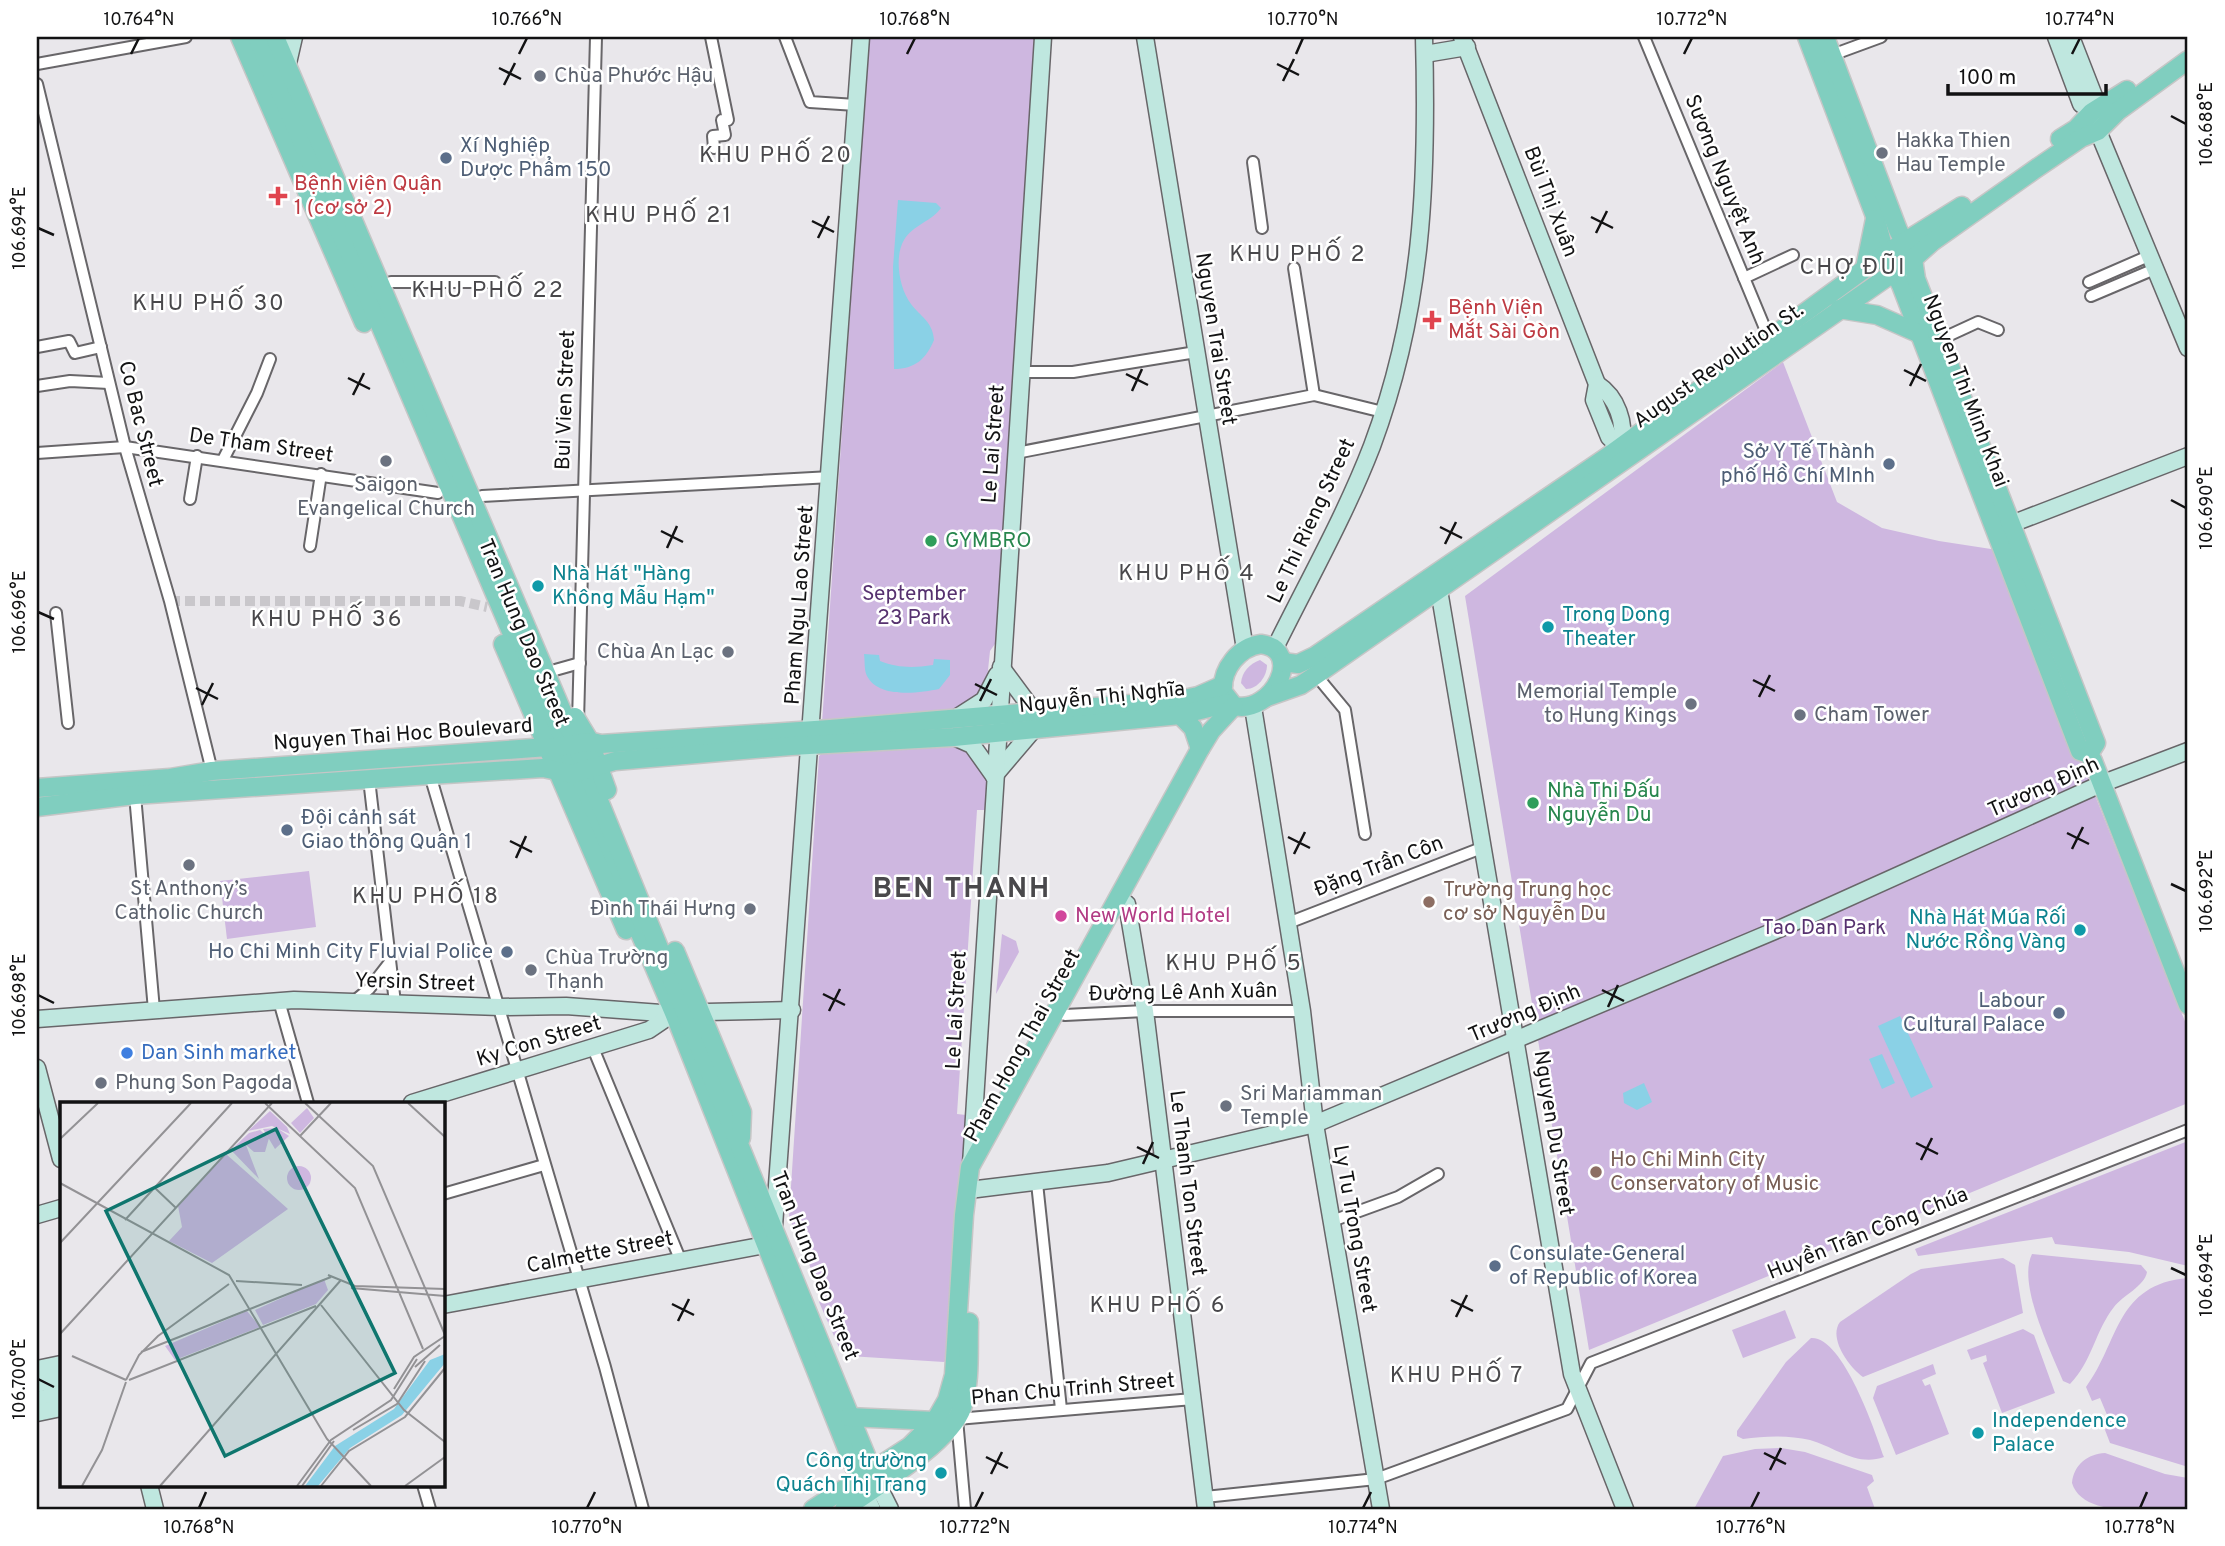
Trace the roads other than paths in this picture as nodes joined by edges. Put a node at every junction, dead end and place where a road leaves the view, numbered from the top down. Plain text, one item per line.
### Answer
1 (186, 37) edge
2 (240, 37) edge
3 (257, 37) edge
4 (275, 37) edge
5 (596, 37) edge
6 (711, 37) edge
7 (785, 37) edge
8 (861, 37) edge
9 (1043, 37) edge
10 (1145, 37) edge
11 (1424, 37) edge
12 (1644, 37) edge
13 (1807, 37) edge
14 (1825, 37) edge
15 (1881, 37) edge
16 (2056, 37) edge
17 (2071, 37) edge
18 (1465, 42) edge
19 (2188, 47) edge
20 (290, 48) edge
21 (1424, 54) junction
22 (1824, 58) junction
23 (2188, 60) edge
24 (37, 64) edge
25 (37, 84) edge
26 (279, 90) junction
27 (856, 105) junction
28 (272, 110) junction
29 (2092, 111) junction
30 (2098, 131) junction
31 (714, 148) dead end
32 (1253, 162) dead end
33 (304, 166) junction
34 (1875, 216) junction
35 (1262, 228) dead end
36 (1905, 241) junction
37 (1885, 254) junction
38 (1793, 255) dead end
39 (1913, 259) junction
40 (2154, 261) junction
41 (1294, 268) dead end
42 (1865, 268) junction
43 (1892, 272) junction
44 (1744, 278) junction
45 (495, 282) dead end
46 (2088, 282) dead end
47 (372, 288) junction
48 (2091, 296) dead end
49 (1839, 309) junction
50 (1998, 330) dead end
51 (1920, 334) junction
52 (1769, 338) junction
53 (1939, 340) junction
54 (37, 347) edge
55 (101, 347) junction
56 (2188, 348) edge
57 (1195, 352) junction
58 (270, 359) dead end
59 (1021, 372) junction
60 (109, 383) junction
61 (37, 386) edge
62 (414, 387) junction
63 (1314, 395) junction
64 (1383, 412) junction
65 (1206, 416) junction
66 (125, 447) junction
67 (1624, 452) junction
68 (37, 453) edge
69 (1016, 453) junction
70 (197, 456) junction
71 (2188, 456) edge
72 (223, 460) junction
73 (321, 474) junction
74 (831, 477) junction
75 (582, 492) junction
76 (444, 493) junction
77 (476, 495) junction
78 (190, 499) dead end
79 (2001, 527) junction
80 (310, 546) dead end
81 (1439, 590) junction
82 (56, 613) dead end
83 (1245, 649) junction
84 (1279, 655) junction
85 (580, 663) junction
86 (1001, 667) junction
87 (551, 672) junction
88 (1316, 675) junction
89 (1223, 685) junction
90 (1246, 704) junction
91 (1180, 715) junction
92 (956, 718) junction
93 (1034, 721) junction
94 (68, 723) dead end
95 (578, 723) junction
96 (997, 724) junction
97 (812, 737) junction
98 (954, 737) junction
99 (569, 745) junction
100 (1200, 749) junction
101 (2188, 751) edge
102 (369, 761) junction
103 (586, 769) junction
104 (212, 771) junction
105 (430, 775) junction
106 (994, 776) junction
107 (369, 779) junction
108 (2101, 784) junction
109 (37, 788) edge
110 (135, 795) junction
111 (37, 807) edge
112 (600, 821) junction
113 (1365, 834) dead end
114 (1484, 846) junction
115 (620, 869) junction
116 (1127, 904) junction
117 (1288, 923) junction
118 (655, 951) junction
119 (390, 962) junction
120 (279, 1001) junction
121 (352, 1003) junction
122 (395, 1003) junction
123 (2188, 1005) edge
124 (500, 1007) junction
125 (154, 1010) junction
126 (792, 1010) junction
127 (1145, 1011) junction
128 (1302, 1011) junction
129 (1060, 1013) junction
130 (677, 1014) junction
131 (37, 1019) edge
132 (1517, 1041) junction
133 (593, 1048) junction
134 (37, 1068) edge
135 (517, 1070) junction
136 (308, 1102) edge
137 (415, 1102) edge
138 (1315, 1124) junction
139 (2188, 1130) edge
140 (60, 1155) edge
141 (1163, 1161) junction
142 (544, 1165) junction
143 (970, 1167) junction
144 (1438, 1174) dead end
145 (778, 1177) junction
146 (755, 1179) junction
147 (1037, 1183) junction
148 (969, 1190) junction
149 (444, 1194) edge
150 (60, 1208) edge
151 (37, 1215) edge
152 (1332, 1221) junction
153 (774, 1226) junction
154 (765, 1245) junction
155 (680, 1259) junction
156 (578, 1278) junction
157 (444, 1305) edge
158 (60, 1364) edge
159 (37, 1369) edge
160 (60, 1379) edge
161 (37, 1384) edge
162 (1579, 1391) junction
163 (60, 1394) edge
164 (1193, 1399) junction
165 (37, 1400) edge
166 (60, 1408) edge
167 (1061, 1409) junction
168 (37, 1413) edge
169 (843, 1414) junction
170 (957, 1419) junction
171 (935, 1421) junction
172 (1376, 1479) junction
173 (149, 1486) edge
174 (423, 1486) edge
175 (869, 1488) edge
176 (1205, 1503) edge
177 (155, 1509) edge
178 (430, 1509) edge
179 (643, 1509) edge
180 (813, 1509) edge
181 (844, 1509) edge
182 (890, 1509) edge
183 (965, 1509) edge
184 (1381, 1509) edge
185 (1625, 1509) edge

1 - 24 street
2 - 28 main road, Tran Hung Dao Street
3 - 26 main road, Tran Hung Dao Street
4 - 20 main road, Tran Hung Dao Street
5 - 75 street, Bui Vien Street
6 - 31 street
7 - 27 street
8 - 27 street, Pham Ngu Lao Street
9 - 59 street, Le Lai Street
10 - 57 street, Nguyen Trai Street
11 - 21 street, Le Thi Rieng Street
12 - 44 street, Sương Nguyệt Anh
13 - 22 main road, Nguyen Thi Minh Khai
14 - 22 main road, Nguyen Thi Minh Khai
15 - 22 street
16 - 29 street
17 - 29 street
18 - 21 street
18 - 67 street, Bùi Thị Xuân
19 - 29 main road, August Revolution St.
20 - 26 street
20 - 47 main road, Tran Hung Dao Street
21 - 64 street, Le Thi Rieng Street
22 - 34 main road, Nguyen Thi Minh Khai
22 - 36 main road, Nguyen Thi Minh Khai
23 - 30 main road, August Revolution St.
25 - 55 street, Co Bac Street
26 - 28 street
26 - 33 main road, Tran Hung Dao Street
27 - 74 street, Pham Ngu Lao Street
28 - 33 main road, Tran Hung Dao Street
29 - 30 street
29 - 36 main road, August Revolution St.
30 - 39 main road, August Revolution St.
30 - 40 street
32 - 35 street
33 - 47 main road, Tran Hung Dao Street
34 - 37 main road, Nguyen Thi Minh Khai
34 - 42 main road
36 - 37 main road, August Revolution St.
36 - 39 main road, Nguyen Thi Minh Khai
37 - 42 main road, August Revolution St.
37 - 43 main road, Nguyen Thi Minh Khai
38 - 44 street
39 - 43 main road, August Revolution St.
39 - 53 main road, Nguyen Thi Minh Khai
40 - 46 street
40 - 48 street
40 - 56 street
41 - 63 street
42 - 52 main road, August Revolution St.
43 - 49 main road, August Revolution St.
43 - 51 main road, Nguyen Thi Minh Khai
44 - 52 street, Sương Nguyệt Anh
45 - 47 street
47 - 62 main road, Tran Hung Dao Street
47 - 62 main road, Tran Hung Dao Street
49 - 51 main road
49 - 67 main road, August Revolution St.
50 - 53 street
51 - 79 main road, Nguyen Thi Minh Khai
52 - 67 main road, August Revolution St.
53 - 79 main road, Nguyen Thi Minh Khai
54 - 55 street
55 - 60 street, Co Bac Street
57 - 59 street
57 - 65 street, Nguyen Trai Street
58 - 72 street
59 - 69 street, Le Lai Street
60 - 61 street
60 - 66 street, Co Bac Street
62 - 76 main road, Tran Hung Dao Street
62 - 77 main road, Tran Hung Dao Street
63 - 64 street
63 - 65 street
64 - 84 street, Le Thi Rieng Street
65 - 69 street
65 - 83 street, Nguyen Trai Street
66 - 68 street, De Tham Street
66 - 70 street, De Tham Street
66 - 104 street, Co Bac Street
67 - 81 main road, August Revolution St.
67 - 84 main road, August Revolution St.
69 - 86 street, Le Lai Street
70 - 72 street, De Tham Street
70 - 78 street
71 - 79 street
72 - 73 street, De Tham Street
73 - 76 street, De Tham Street
73 - 80 street
74 - 75 street
74 - 97 street, Pham Ngu Lao Street
75 - 77 street
75 - 85 street, Bui Vien Street
76 - 77 main road
76 - 99 main road, Tran Hung Dao Street
77 - 87 main road, Tran Hung Dao Street
79 - 108 main road, Nguyen Thi Minh Khai
81 - 88 main road, August Revolution St.
81 - 114 street, Nguyen Du Street
82 - 94 street
83 - 84 main road
83 - 89 main road
84 - 90 main road
85 - 87 street
85 - 95 street, Bui Vien Street
86 - 92 street
86 - 93 street
86 - 96 street, Le Lai Street
87 - 95 main road, Tran Hung Dao Street
87 - 99 main road, Tran Hung Dao Street
88 - 90 main road, August Revolution St.
88 - 113 street
89 - 90 main road
89 - 93 main road, Nguyễn Thị Nghĩa
90 - 91 main road, Nguyễn Thị Nghĩa
90 - 100 main road, Pham Hong Thai Street
90 - 116 main road, Pham Hong Thai Street
90 - 117 street, Ly Tu Trong Street
91 - 93 main road, Nguyễn Thị Nghĩa
91 - 100 main road
92 - 96 main road, Nguyễn Thị Nghĩa
92 - 97 main road, Nguyễn Thị Nghĩa
93 - 96 main road, Nguyễn Thị Nghĩa
93 - 106 street
95 - 99 main road, Tran Hung Dao Street
96 - 98 main road, Nguyễn Thị Nghĩa
96 - 106 street, Le Lai Street
97 - 98 main road, Nguyễn Thị Nghĩa
97 - 99 main road, Nguyen Thai Hoc Boulevard
97 - 103 main road, Nguyen Thai Hoc Boulevard
97 - 126 street, Pham Ngu Lao Street
98 - 106 street
99 - 102 main road, Nguyen Thai Hoc Boulevard
99 - 103 main road, Tran Hung Dao Street
99 - 103 main road, Tran Hung Dao Street
100 - 129 main road, Pham Hong Thai Street
101 - 108 street, Trương Định
102 - 104 main road, Nguyen Thai Hoc Boulevard
102 - 107 main road
103 - 105 main road, Nguyen Thai Hoc Boulevard
103 - 112 main road, Tran Hung Dao Street
103 - 112 main road, Tran Hung Dao Street
104 - 109 main road, Nguyen Thai Hoc Boulevard
105 - 107 main road, Nguyen Thai Hoc Boulevard
105 - 124 street
106 - 143 street, Le Lai Street
107 - 110 main road, Nguyen Thai Hoc Boulevard
107 - 119 street
108 - 123 main road, Nguyen Thi Minh Khai
108 - 132 street, Trương Định
110 - 111 main road, Nguyen Thai Hoc Boulevard
110 - 125 street
112 - 115 main road, Tran Hung Dao Street
112 - 115 main road, Tran Hung Dao Street
114 - 117 street, Đặng Trần Côn
114 - 132 street, Nguyen Du Street
115 - 118 main road, Tran Hung Dao Street
115 - 118 main road, Tran Hung Dao Street
116 - 127 street, Le Thanh Ton Street
116 - 129 main road, Pham Hong Thai Street
117 - 128 street, Ly Tu Trong Street
118 - 130 main road, Tran Hung Dao Street
118 - 130 main road, Tran Hung Dao Street
119 - 121 street
119 - 122 street
120 - 121 street, Yersin Street
120 - 125 street, Yersin Street
120 - 136 street
121 - 122 street, Yersin Street
122 - 124 street, Yersin Street
124 - 130 street, Yersin Street
124 - 135 street
125 - 131 street, Yersin Street
126 - 130 street, Yersin Street
126 - 145 street, Pham Ngu Lao Street
127 - 128 street, Đường Lê Anh Xuân
127 - 129 street, Đường Lê Anh Xuân
127 - 141 street, Le Thanh Ton Street
128 - 138 street, Ly Tu Trong Street
129 - 143 main road, Pham Hong Thai Street
129 - 148 main road, Pham Hong Thai Street
130 - 133 street, Ky Con Street
130 - 146 main road, Tran Hung Dao Street
130 - 154 main road, Tran Hung Dao Street
132 - 138 street, Trương Định
132 - 162 street, Nguyen Du Street
133 - 135 street, Ky Con Street
133 - 155 street
134 - 140 street
135 - 137 street, Ky Con Street
135 - 142 street
138 - 141 street, Trương Định
138 - 152 street, Ly Tu Trong Street
139 - 162 street, Huyền Trân Công Chúa
141 - 147 street, Trương Định
141 - 164 street, Le Thanh Ton Street
142 - 149 street
142 - 156 street
143 - 148 main road, Le Lai Street
144 - 152 street
145 - 146 street
145 - 153 street, Pham Ngu Lao Street
146 - 153 main road, Tran Hung Dao Street
147 - 148 street, Trương Định
147 - 167 street
148 - 170 main road, Le Lai Street
148 - 171 main road, Le Lai Street
150 - 151 street
152 - 172 street, Ly Tu Trong Street
153 - 169 main road, Tran Hung Dao Street
154 - 155 street, Calmette Street
154 - 169 main road, Tran Hung Dao Street
155 - 156 street, Calmette Street
156 - 157 street, Calmette Street
156 - 179 street
158 - 159 street
160 - 161 street
162 - 172 street, Huyền Trân Công Chúa
162 - 185 street, Nguyen Du Street
163 - 165 street
164 - 167 street, Phan Chu Trinh Street
164 - 176 street, Le Thanh Ton Street
166 - 168 street
167 - 170 street, Phan Chu Trinh Street
169 - 171 main road
169 - 175 main road
170 - 175 main road
170 - 183 street
171 - 175 main road, Le Lai Street
172 - 176 street, Huyền Trân Công Chúa
172 - 184 street, Ly Tu Trong Street
173 - 177 street
174 - 178 street
175 - 180 main road
175 - 181 main road
175 - 182 street

